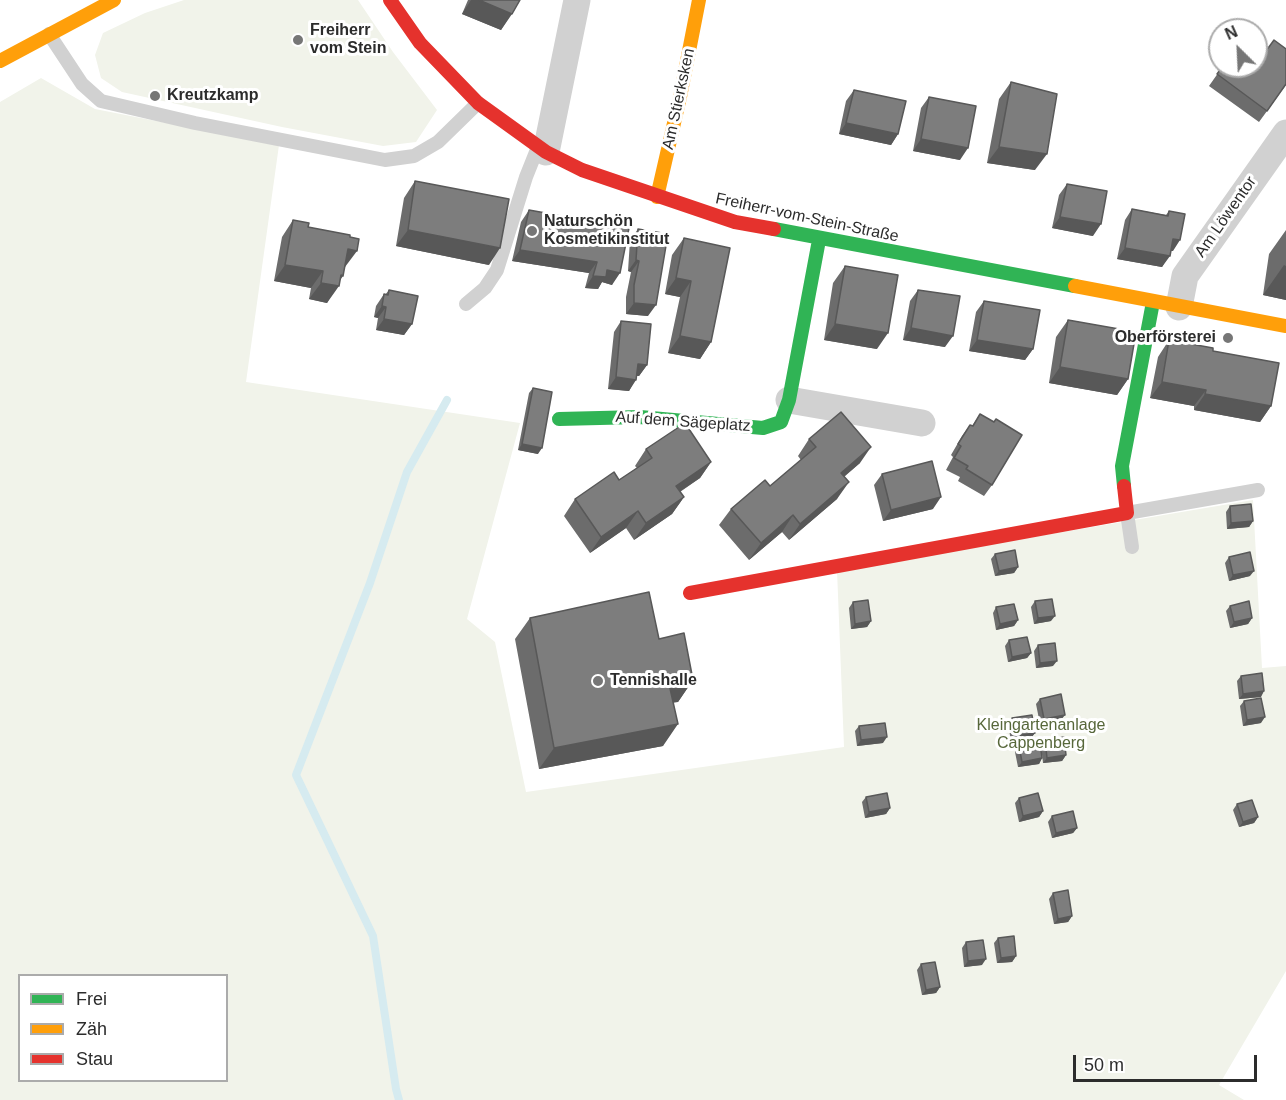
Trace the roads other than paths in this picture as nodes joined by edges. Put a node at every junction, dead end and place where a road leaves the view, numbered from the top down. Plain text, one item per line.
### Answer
1 (114, 0) edge
2 (390, 0) edge
3 (578, 0) edge
4 (699, 0) edge
5 (49, 34) junction
6 (0, 61) edge
7 (478, 103) junction
8 (1286, 133) edge
9 (542, 150) junction
10 (657, 197) junction
11 (819, 240) junction
12 (1153, 302) junction
13 (466, 304) dead end
14 (1179, 307) junction
15 (1286, 326) edge
16 (789, 400) junction
17 (559, 419) dead end
18 (922, 423) dead end
19 (1258, 490) dead end
20 (1126, 513) junction
21 (1132, 547) dead end
22 (690, 593) dead end

1 - 5 street
2 - 7 street, Freiherr-vom-Stein-Straße
3 - 9 street
4 - 10 street, Am Stierksken
5 - 6 street
5 - 7 lane
7 - 9 street, Freiherr-vom-Stein-Straße
8 - 14 street, Am Löwentor
9 - 10 street, Freiherr-vom-Stein-Straße
9 - 13 lane
10 - 11 street, Freiherr-vom-Stein-Straße
11 - 12 street, Freiherr-vom-Stein-Straße
11 - 16 street, Auf dem Sägeplatz
12 - 14 street, Freiherr-vom-Stein-Straße
12 - 20 street
14 - 15 street, Freiherr-vom-Stein-Straße
16 - 17 street, Auf dem Sägeplatz
16 - 18 street
19 - 20 lane
20 - 21 lane
20 - 22 street

